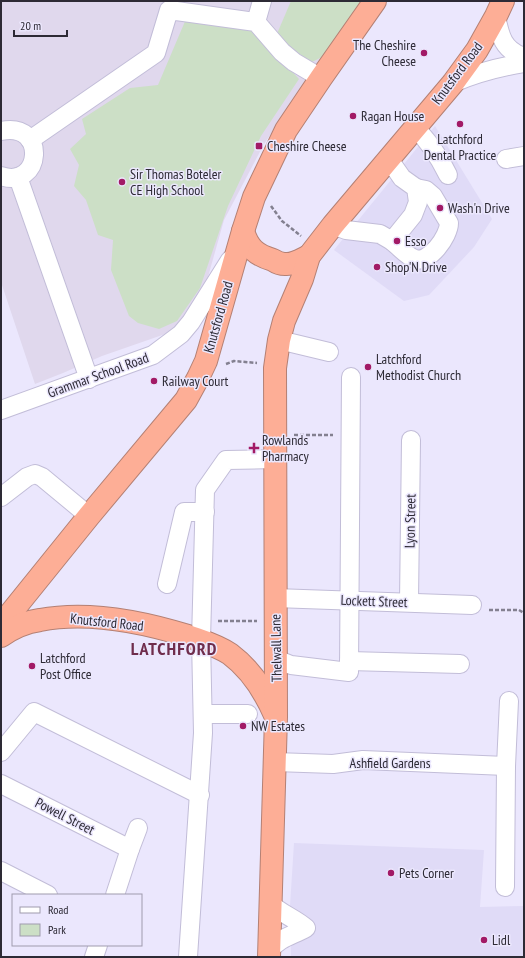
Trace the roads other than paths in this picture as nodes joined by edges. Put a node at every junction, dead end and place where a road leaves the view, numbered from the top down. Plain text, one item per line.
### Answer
1 (262, 1) edge
2 (376, 1) edge
3 (497, 6) edge
4 (256, 22) junction
5 (524, 57) edge
6 (524, 63) edge
7 (321, 78) junction
8 (453, 83) junction
9 (415, 128) junction
10 (1, 131) edge
11 (30, 140) junction
12 (524, 156) edge
13 (388, 158) junction
14 (506, 159) dead end
15 (448, 175) dead end
16 (10, 177) edge
17 (416, 188) junction
18 (332, 224) junction
19 (241, 239) junction
20 (392, 241) junction
21 (303, 248) junction
22 (279, 340) junction
23 (328, 352) dead end
24 (351, 377) dead end
25 (89, 379) junction
26 (1, 410) edge
27 (411, 440) dead end
28 (275, 459) junction
29 (1, 497) edge
30 (204, 512) junction
31 (89, 516) junction
32 (167, 584) dead end
33 (275, 598) junction
34 (349, 600) junction
35 (409, 602) junction
36 (472, 605) road end
37 (1, 625) edge
38 (1, 636) edge
39 (201, 640) junction
40 (276, 658) junction
41 (349, 661) junction
42 (460, 664) dead end
43 (509, 701) dead end
44 (204, 714) junction
45 (248, 714) dead end
46 (276, 717) junction
47 (1, 752) edge
48 (275, 762) junction
49 (506, 766) junction
50 (1, 784) edge
51 (200, 795) junction
52 (138, 828) dead end
53 (130, 849) junction
54 (1, 871) edge
55 (505, 887) dead end
56 (46, 894) edge
57 (115, 894) edge
58 (270, 903) junction
59 (98, 946) edge
60 (269, 954) edge
61 (94, 957) edge
62 (188, 957) edge

1 - 4 street
2 - 7 highway, Knutsford Road
3 - 5 street
3 - 8 highway, Knutsford Road
4 - 7 street
4 - 11 street
6 - 8 street
7 - 19 highway, Knutsford Road
8 - 9 highway, Knutsford Road
9 - 13 highway, Knutsford Road
9 - 15 street
10 - 11 street
11 - 16 street
12 - 14 street
13 - 17 street
13 - 18 highway, Knutsford Road
16 - 25 street
17 - 20 street
17 - 20 street
18 - 20 street
18 - 21 highway, Knutsford Road
19 - 21 highway
19 - 25 street, Grammar School Road
19 - 31 highway, Knutsford Road
21 - 22 highway, Knutsford Road
22 - 23 street
22 - 28 highway, Thelwall Lane
24 - 34 street
25 - 26 street, Grammar School Road
27 - 35 street, Lyon Street
28 - 30 street
28 - 33 highway, Thelwall Lane
29 - 31 street
30 - 32 street
30 - 39 street
31 - 37 highway, Knutsford Road
33 - 34 street, Lockett Street
33 - 40 highway, Thelwall Lane
34 - 35 street, Lockett Street
34 - 41 street
35 - 36 street, Lockett Street
38 - 39 highway, Knutsford Road
39 - 44 street
39 - 46 highway, Knutsford Road
40 - 41 street
40 - 46 highway, Thelwall Lane
41 - 42 street
43 - 49 street
44 - 45 street
44 - 51 street
46 - 48 highway, Thelwall Lane
47 - 51 street
48 - 49 street, Ashfield Gardens
48 - 58 highway, Thelwall Lane
49 - 55 street
50 - 53 street, Powell Street
51 - 62 street
52 - 53 street
53 - 57 street
54 - 56 street
58 - 60 highway, Thelwall Lane
58 - 60 street
59 - 61 street

